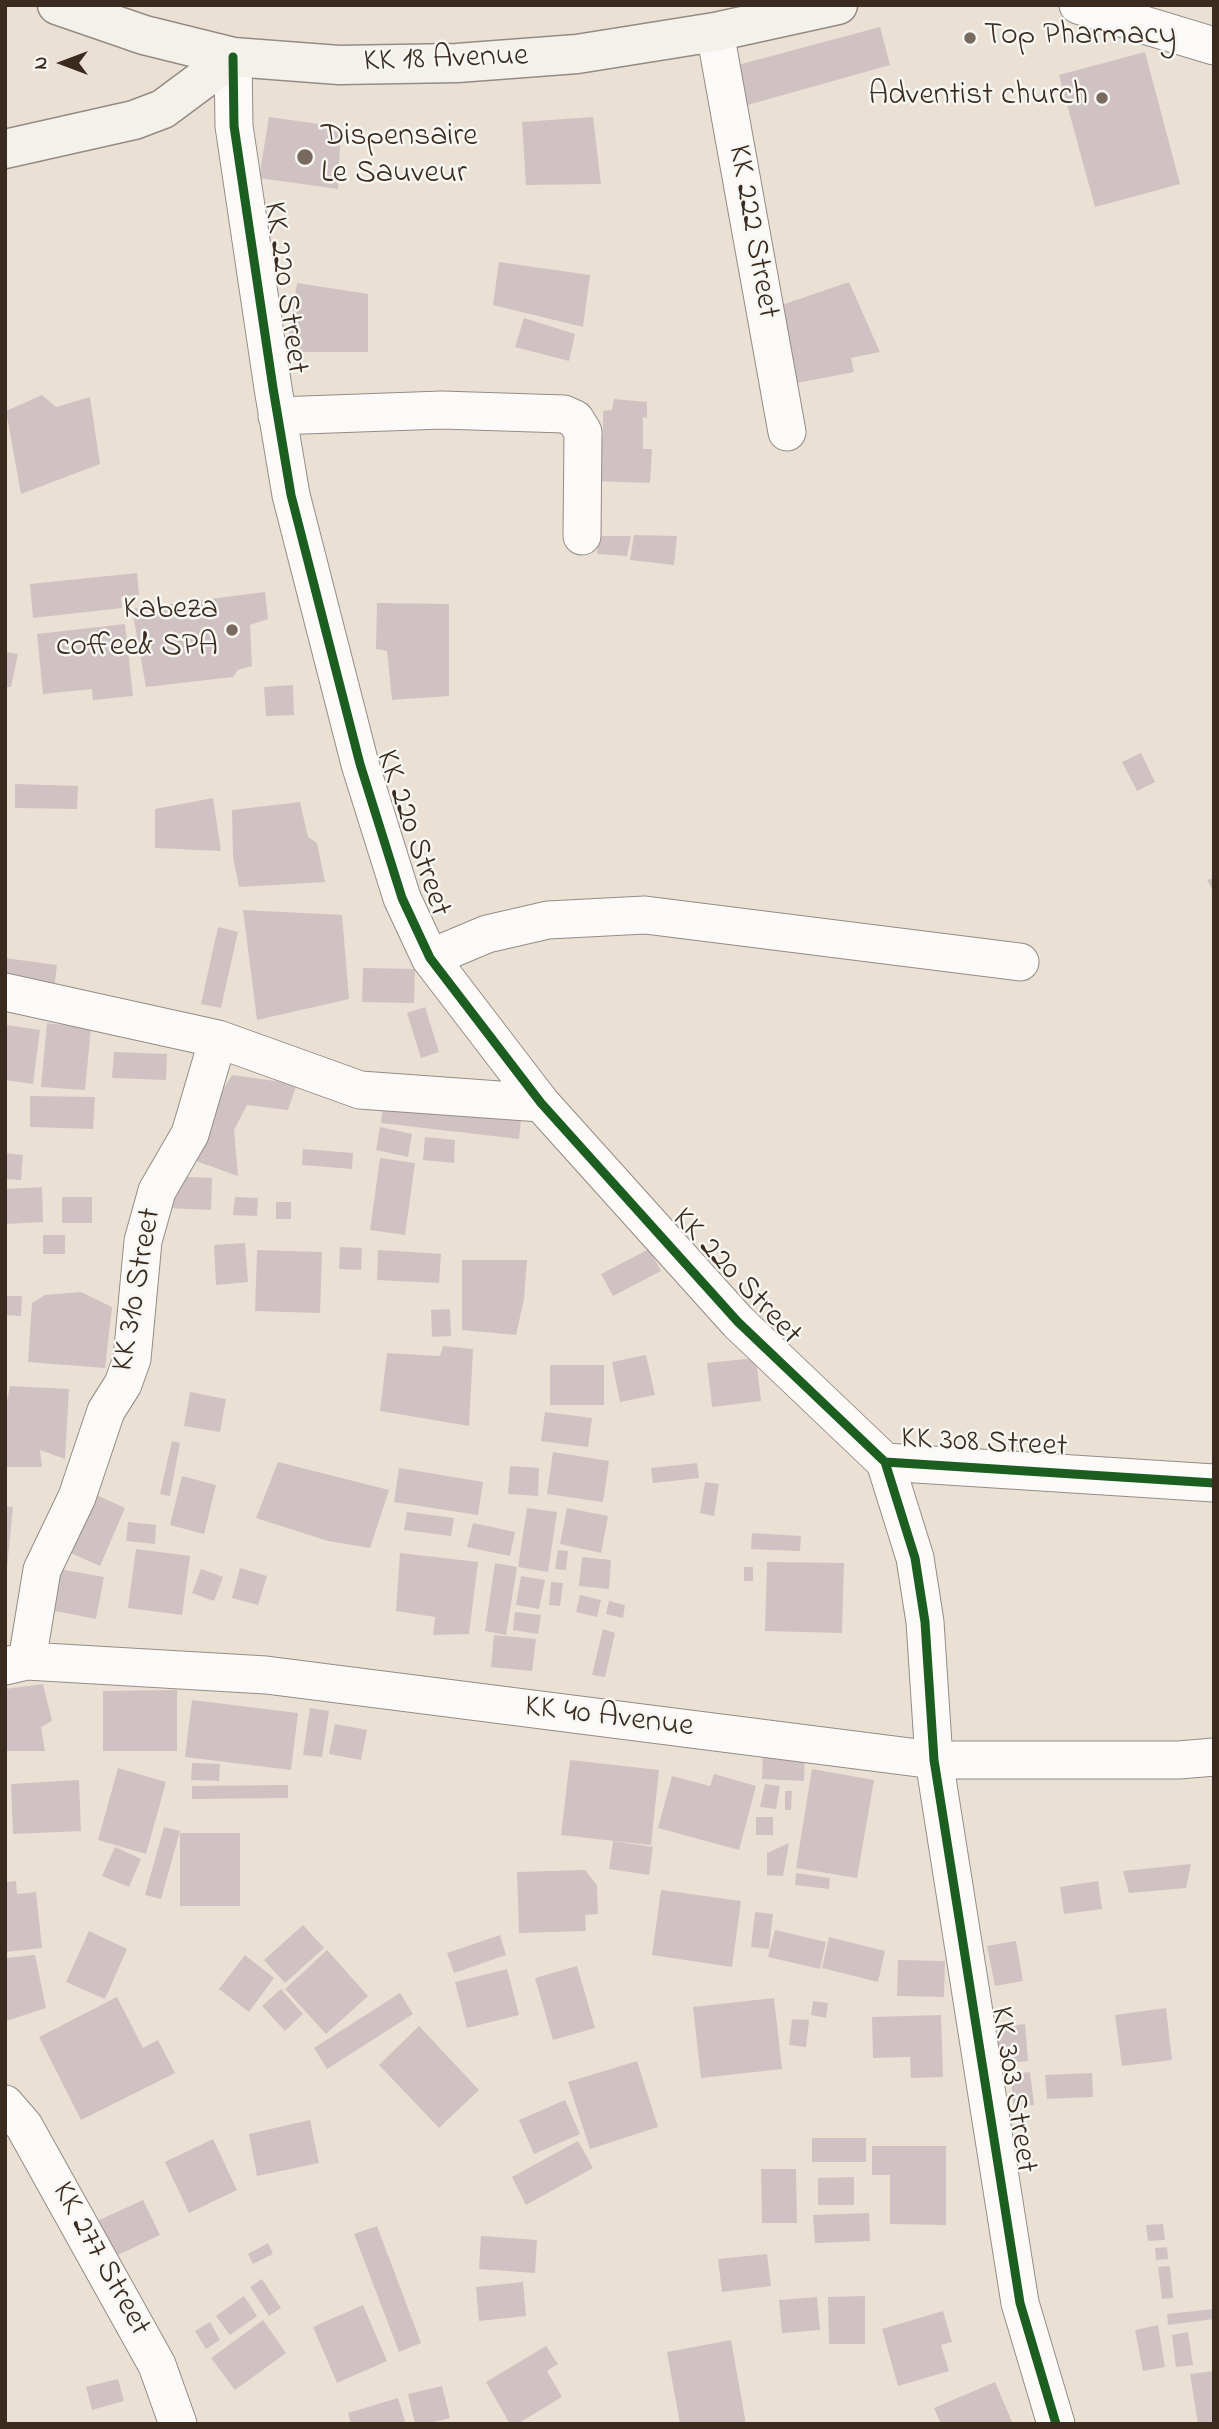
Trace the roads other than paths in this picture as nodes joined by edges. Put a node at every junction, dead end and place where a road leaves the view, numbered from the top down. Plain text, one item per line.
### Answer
1 (57, 5) edge
2 (838, 5) edge
3 (1078, 5) edge
4 (715, 32) junction
5 (1214, 46) edge
6 (233, 57) junction
7 (5, 149) edge
8 (277, 416) junction
9 (787, 432) dead end
10 (582, 536) dead end
11 (430, 958) junction
12 (1020, 962) dead end
13 (5, 992) edge
14 (218, 1039) junction
15 (541, 1102) junction
16 (885, 1462) junction
17 (1214, 1483) edge
18 (16, 1664) edge
19 (1214, 1756) edge
20 (934, 1760) junction
21 (5, 2104) edge
22 (178, 2424) edge
23 (1056, 2424) edge

1 - 6 main road, KK 18 Avenue
2 - 4 main road, KK 18 Avenue
3 - 5 street
4 - 6 main road, KK 18 Avenue
4 - 9 street, KK 222 Street
6 - 7 main road
6 - 8 street, KK 220 Street
8 - 10 street
8 - 11 street, KK 220 Street
11 - 12 street
11 - 15 street, KK 220 Street
13 - 14 street
14 - 15 street
14 - 18 street, KK 310 Street
15 - 16 street, KK 220 Street
16 - 17 street, KK 308 Street
16 - 20 street, KK 308 Street
18 - 20 street, KK 40 Avenue
19 - 20 street, KK 40 Avenue
20 - 23 street, KK 303 Street
21 - 22 street, KK 277 Street

